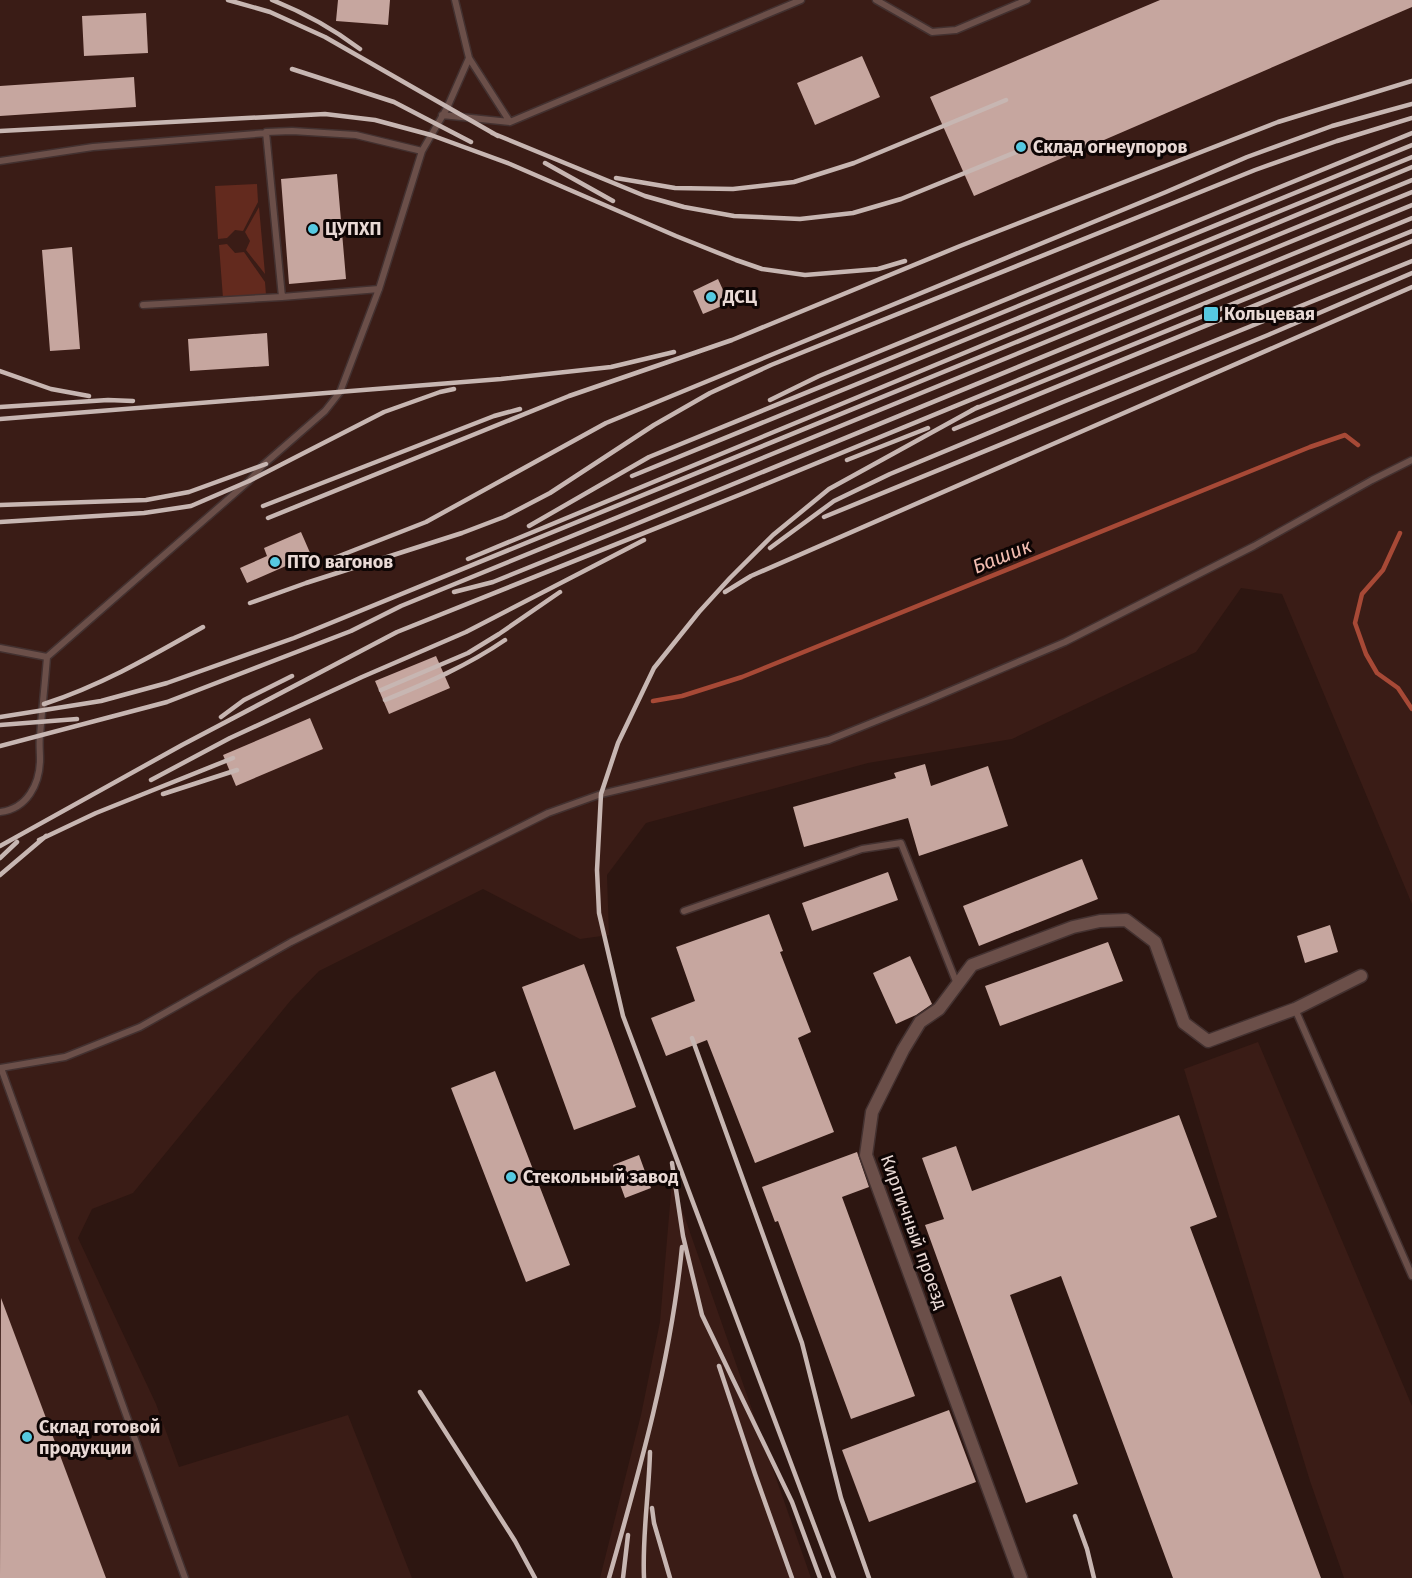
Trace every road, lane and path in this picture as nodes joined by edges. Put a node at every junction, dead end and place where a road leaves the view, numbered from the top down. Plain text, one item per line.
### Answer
1 (454, 0) edge
2 (801, 0) edge
3 (876, 0) edge
4 (1027, 0) edge
5 (469, 58) junction
6 (442, 115) junction
7 (510, 122) junction
8 (267, 134) junction
9 (422, 151) junction
10 (0, 160) edge
11 (379, 290) junction
12 (282, 297) junction
13 (143, 305) dead end
14 (1412, 460) edge
15 (0, 648) edge
16 (47, 657) junction
17 (0, 812) edge
18 (684, 911) dead end
19 (1361, 976) dead end
20 (957, 984) junction
21 (1295, 1009) junction
22 (1, 1068) edge
23 (1412, 1276) edge
24 (185, 1578) edge
25 (1021, 1578) edge

1 - 5 lane
2 - 7 lane
3 - 4 lane
5 - 6 lane
5 - 7 lane
6 - 7 lane
6 - 9 lane
8 - 9 lane
8 - 10 lane
8 - 12 lane
9 - 11 lane
11 - 12 lane
11 - 16 lane
12 - 13 lane
14 - 22 lane
15 - 16 lane
16 - 17 lane
18 - 20 lane
19 - 21 street, Кирпичный проезд
20 - 21 street, Кирпичный проезд
20 - 25 street, Кирпичный проезд
21 - 23 lane
22 - 24 lane

